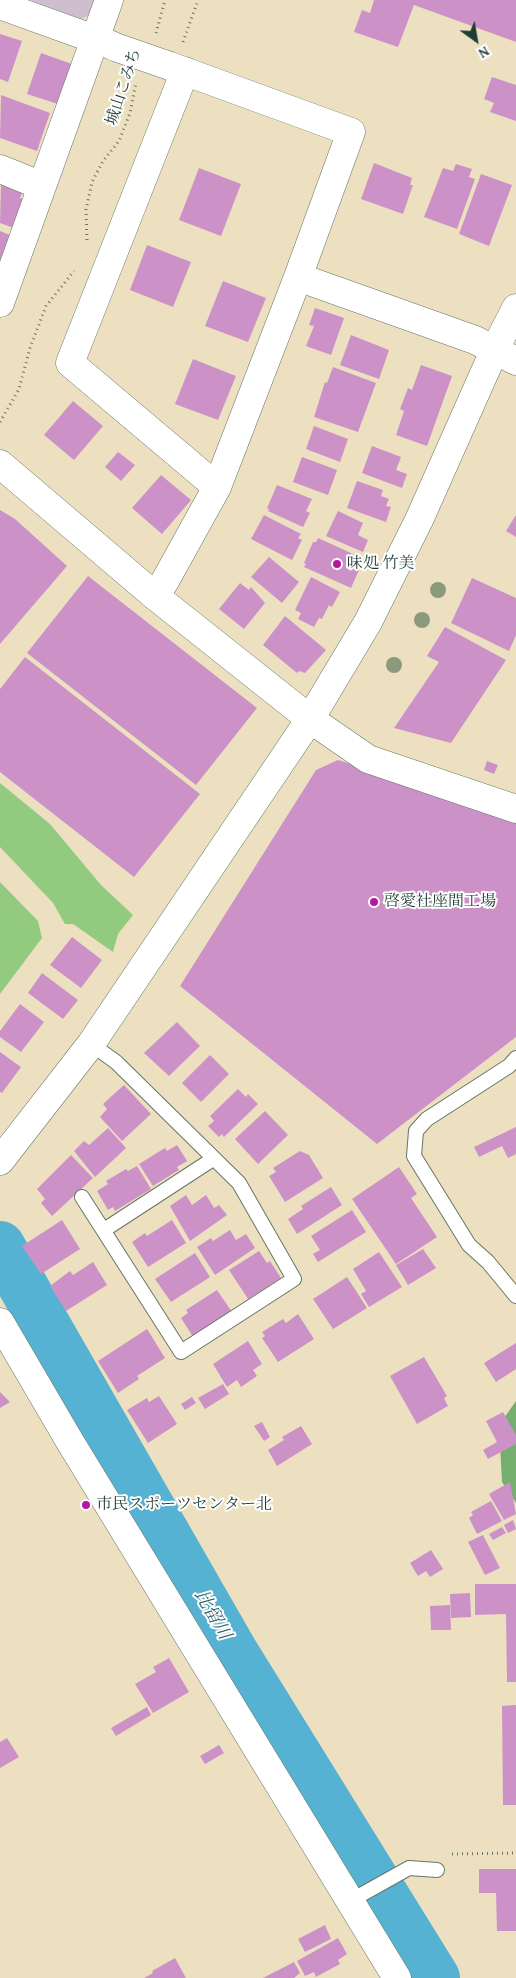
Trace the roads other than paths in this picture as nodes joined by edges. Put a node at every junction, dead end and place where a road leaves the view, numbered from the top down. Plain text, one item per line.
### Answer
1 (109, 0) edge
2 (0, 5) edge
3 (104, 43) junction
4 (176, 68) junction
5 (0, 169) edge
6 (42, 186) junction
7 (298, 277) junction
8 (0, 303) edge
9 (516, 308) edge
10 (506, 355) edge
11 (0, 464) edge
12 (217, 487) junction
13 (155, 596) junction
14 (310, 719) junction
15 (516, 809) edge
16 (91, 1044) junction
17 (516, 1058) edge
18 (213, 1160) junction
19 (0, 1161) edge
20 (82, 1197) dead end
21 (104, 1230) junction
22 (516, 1296) edge
23 (0, 1322) edge
24 (437, 1870) dead end
25 (358, 1897) junction
26 (397, 1978) edge

1 - 3 street
2 - 3 street
3 - 4 street, bridge
3 - 6 street
4 - 7 street
4 - 12 street
5 - 6 street
6 - 8 street
7 - 10 street
7 - 12 street
9 - 10 street
10 - 14 street
11 - 13 street
12 - 13 street
13 - 14 street
14 - 15 street
14 - 16 street
16 - 18 lane
16 - 19 street
17 - 22 lane
18 - 21 lane
18 - 21 lane
20 - 21 lane
23 - 25 street
24 - 25 lane
25 - 26 street

